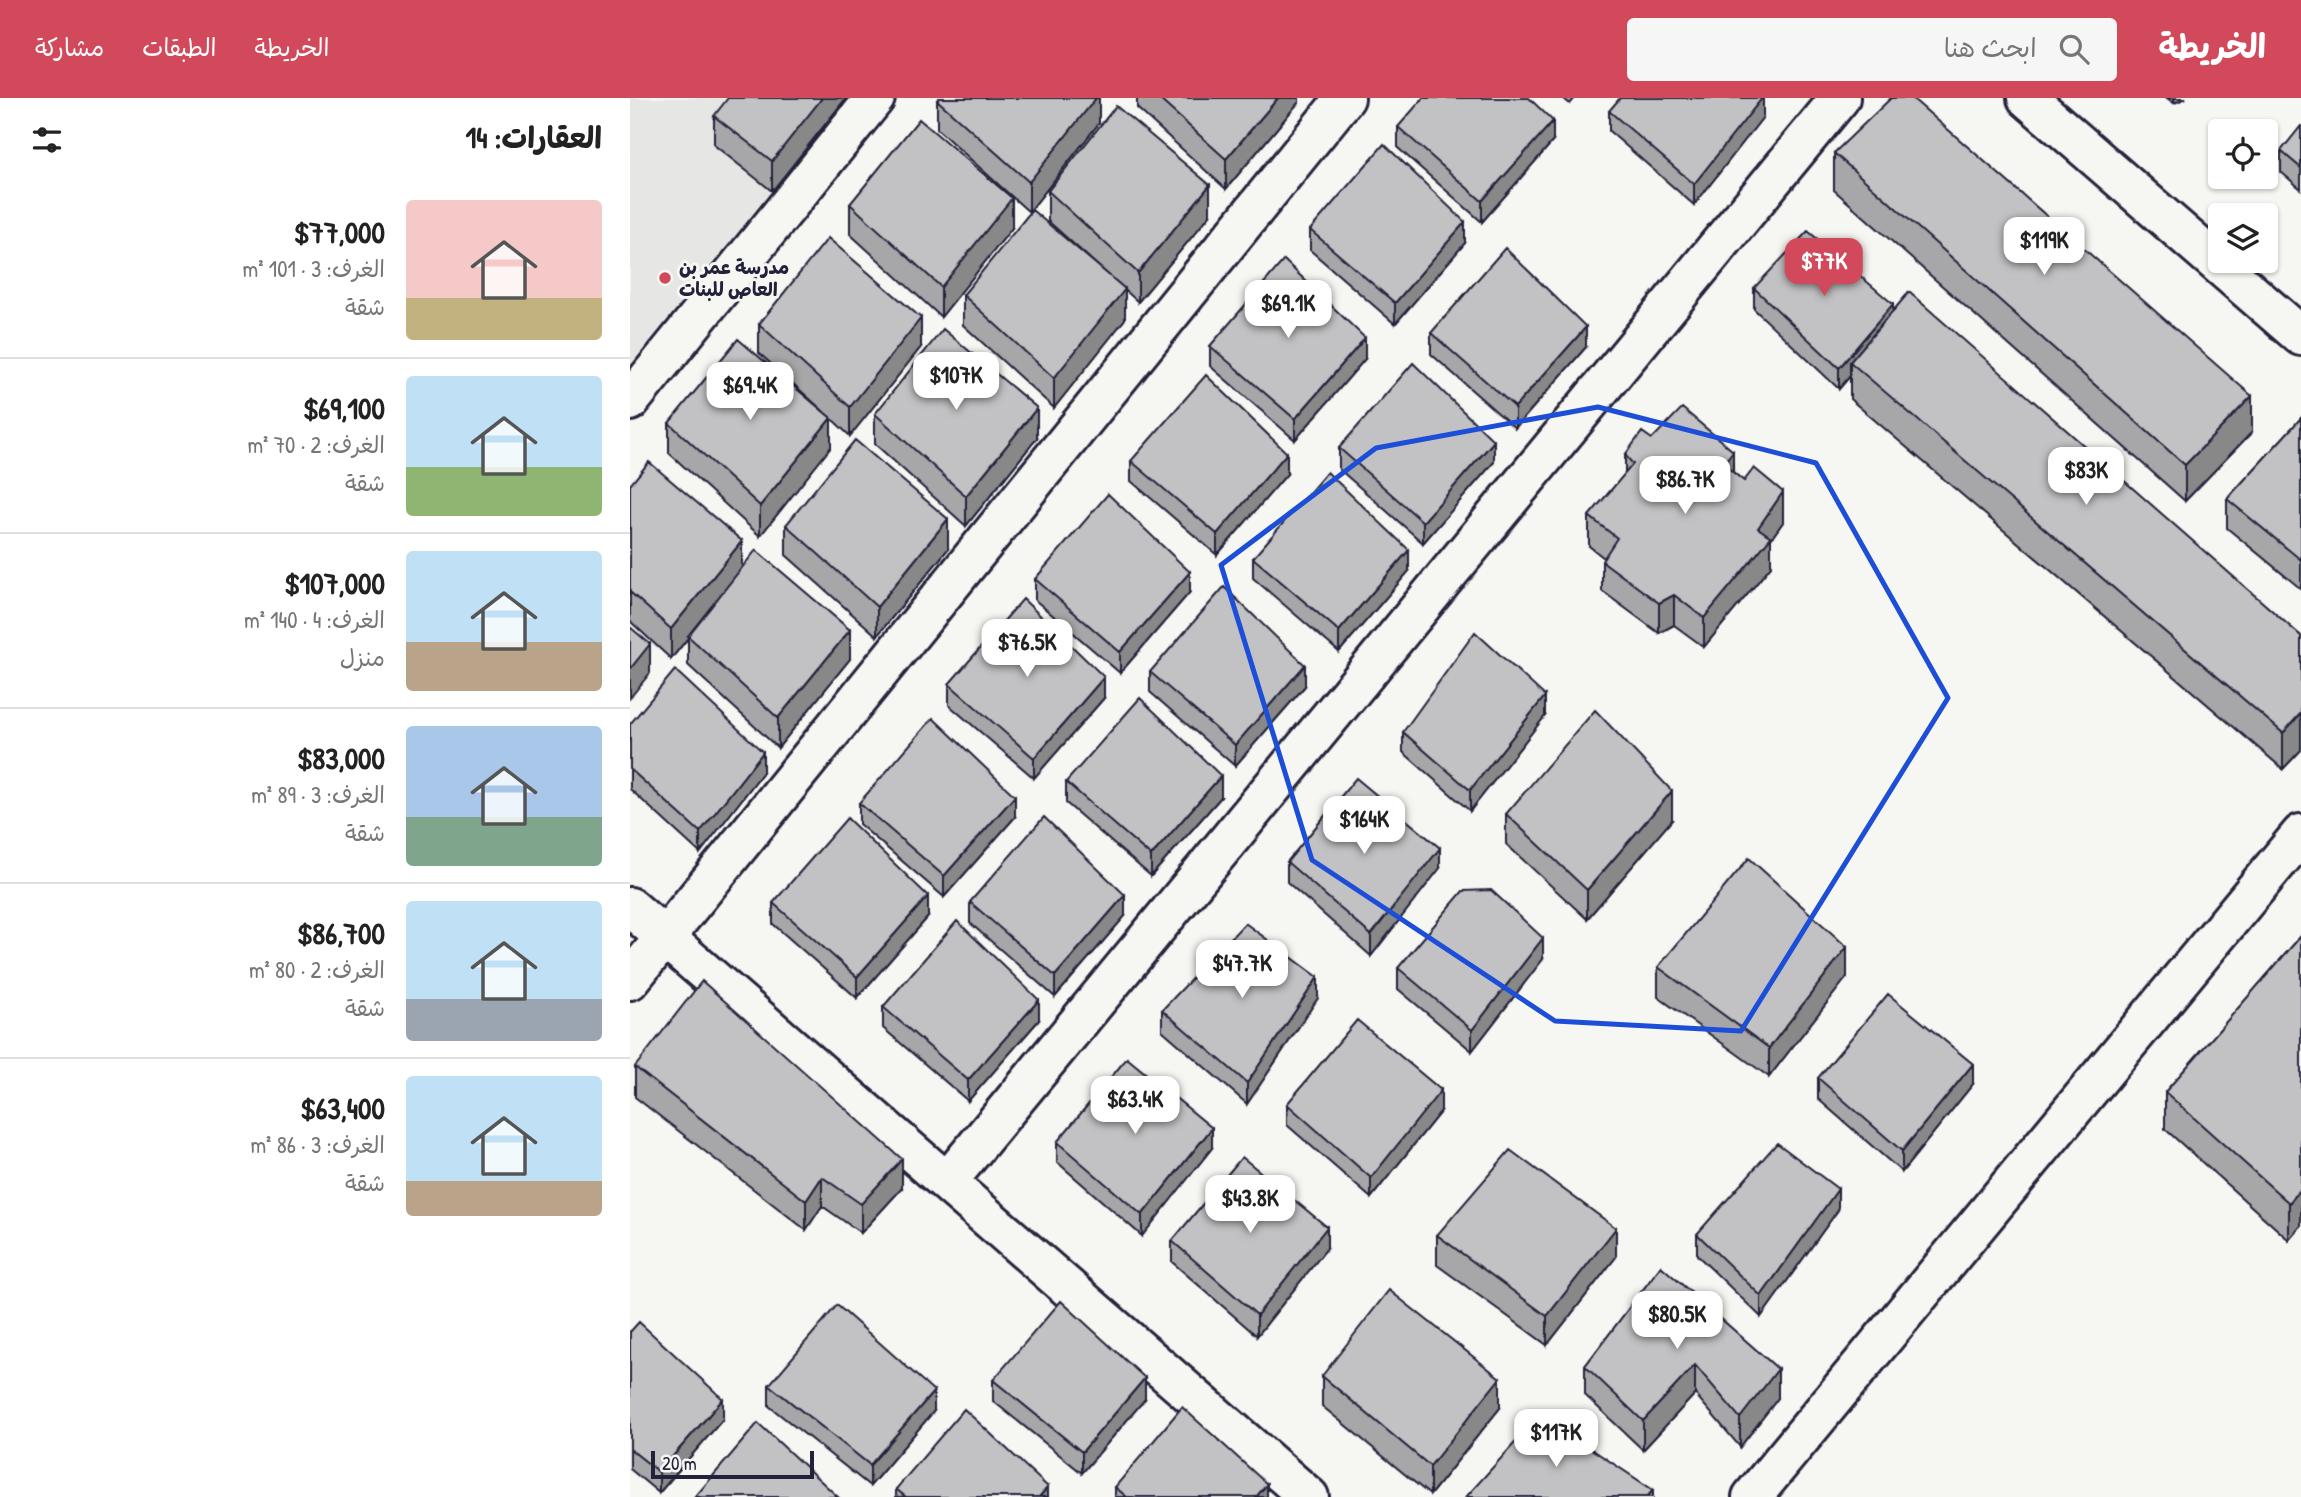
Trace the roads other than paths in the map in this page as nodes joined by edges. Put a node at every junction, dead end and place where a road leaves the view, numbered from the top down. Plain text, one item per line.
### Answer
1 (875, 98) edge
2 (1345, 98) edge
3 (1840, 98) edge
4 (2026, 98) edge
5 (2301, 337) edge
6 (630, 401) edge
7 (2301, 834) edge
8 (630, 907) edge
9 (664, 937) junction
10 (630, 979) edge
11 (947, 1182) junction
12 (1309, 1497) edge
13 (1752, 1497) edge

1 - 6 street
2 - 9 street
3 - 11 street
4 - 5 street
7 - 13 street
8 - 9 street
9 - 10 street
9 - 11 street
11 - 12 street

